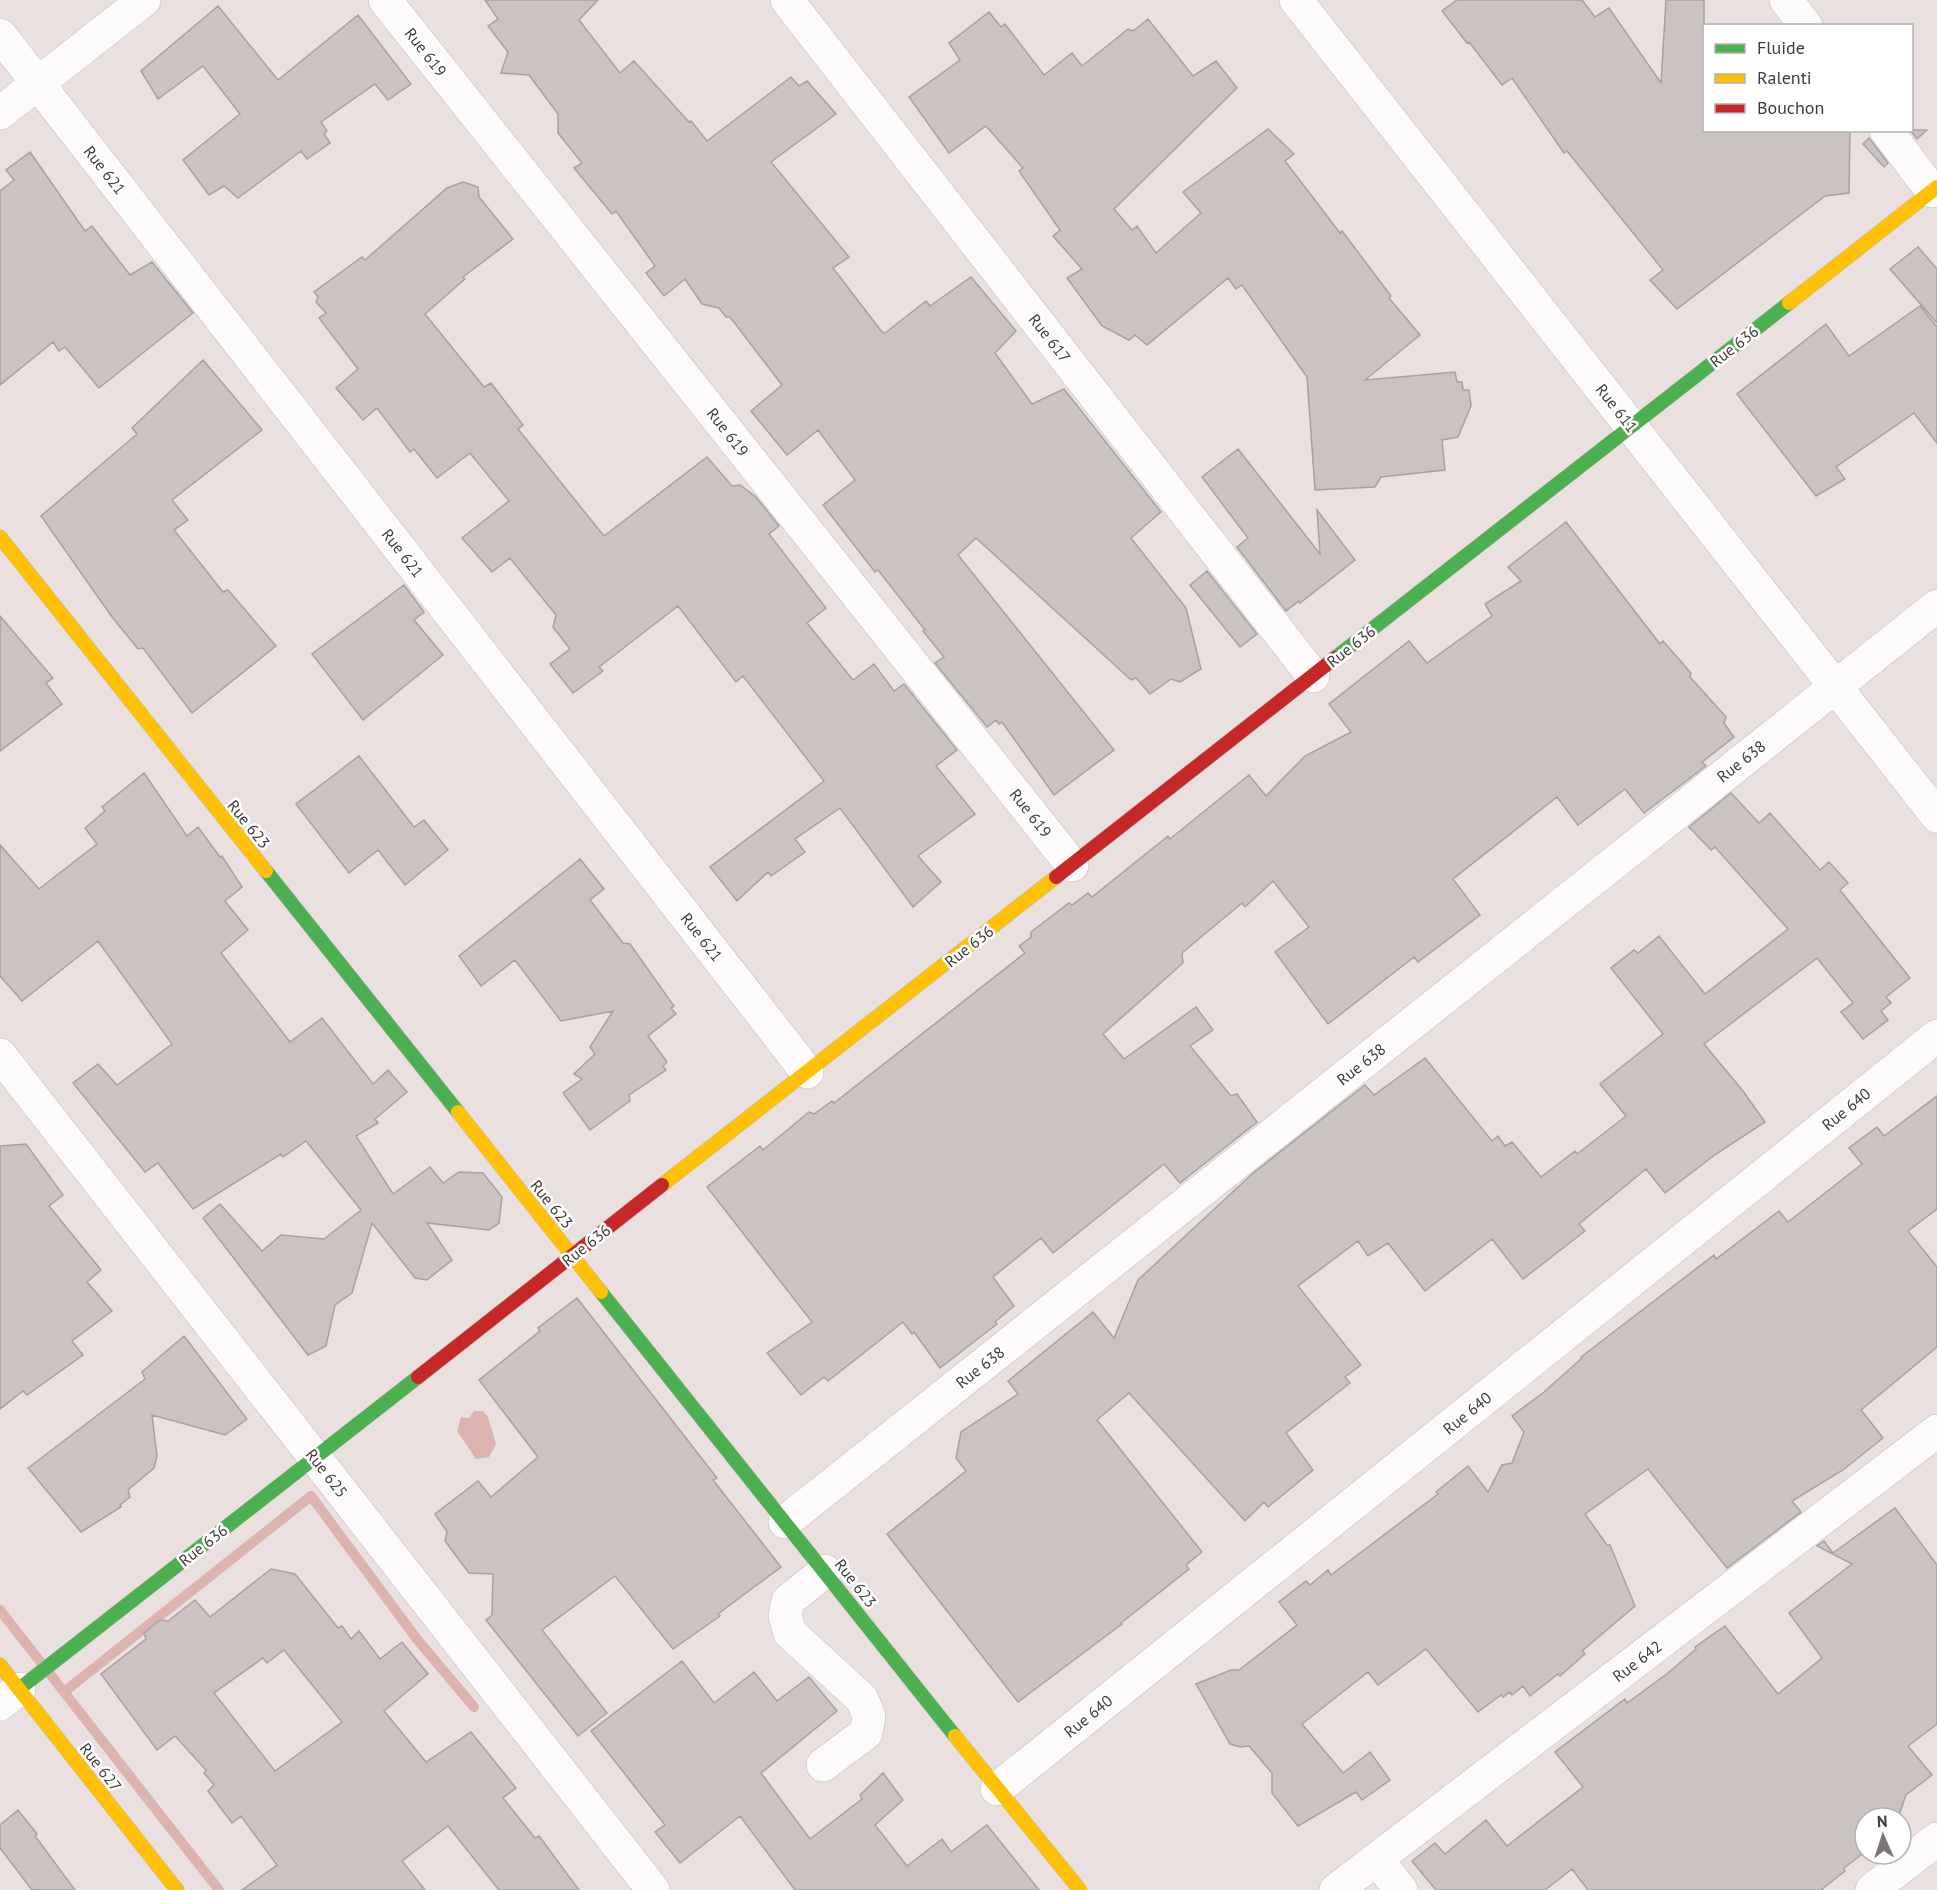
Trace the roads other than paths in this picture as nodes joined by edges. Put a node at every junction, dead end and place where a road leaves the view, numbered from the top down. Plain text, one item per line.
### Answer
1 (144, 0) edge
2 (384, 0) edge
3 (788, 0) edge
4 (1296, 0) edge
5 (1786, 0) edge
6 (1804, 24) edge
7 (0, 35) edge
8 (37, 84) junction
9 (0, 113) edge
10 (1888, 132) edge
11 (1935, 189) edge
12 (1632, 427) junction
13 (0, 537) edge
14 (1937, 606) edge
15 (1313, 676) junction
16 (1835, 687) junction
17 (1937, 816) edge
18 (1072, 865) junction
19 (1937, 1036) edge
20 (0, 1055) edge
21 (807, 1072) junction
22 (572, 1256) junction
23 (1937, 1431) edge
24 (315, 1458) junction
25 (785, 1522) junction
26 (825, 1571) junction
27 (6, 1686) edge
28 (823, 1765) dead end
29 (997, 1789) junction
30 (1937, 1839) edge
31 (1377, 1860) junction
32 (177, 1890) edge
33 (653, 1890) edge
34 (1080, 1890) edge
35 (1336, 1890) edge
36 (1401, 1890) edge
37 (1872, 1890) edge

1 - 8 street
2 - 18 street, Rue 619
3 - 15 street, Rue 617
4 - 12 street, Rue 611
5 - 6 street
7 - 8 street, Rue 621
8 - 9 street
8 - 21 street, Rue 621
10 - 11 street
11 - 12 street, Rue 636
12 - 15 street, Rue 636
12 - 16 street, Rue 611
13 - 22 street, Rue 623
14 - 16 street, Rue 638
15 - 18 street, Rue 636
16 - 17 street, Rue 611
16 - 25 street, Rue 638
18 - 21 street, Rue 636
19 - 29 street, Rue 640
20 - 24 street, Rue 625
21 - 22 street, Rue 636
22 - 24 street, Rue 636
22 - 25 street, Rue 623
23 - 31 street, Rue 642
24 - 27 street, Rue 636
24 - 33 street, Rue 625
25 - 26 street, Rue 623
26 - 28 street
26 - 29 street, Rue 623
27 - 32 street, Rue 627
29 - 34 street, Rue 623
30 - 37 street
31 - 35 street, Rue 642
31 - 36 street

